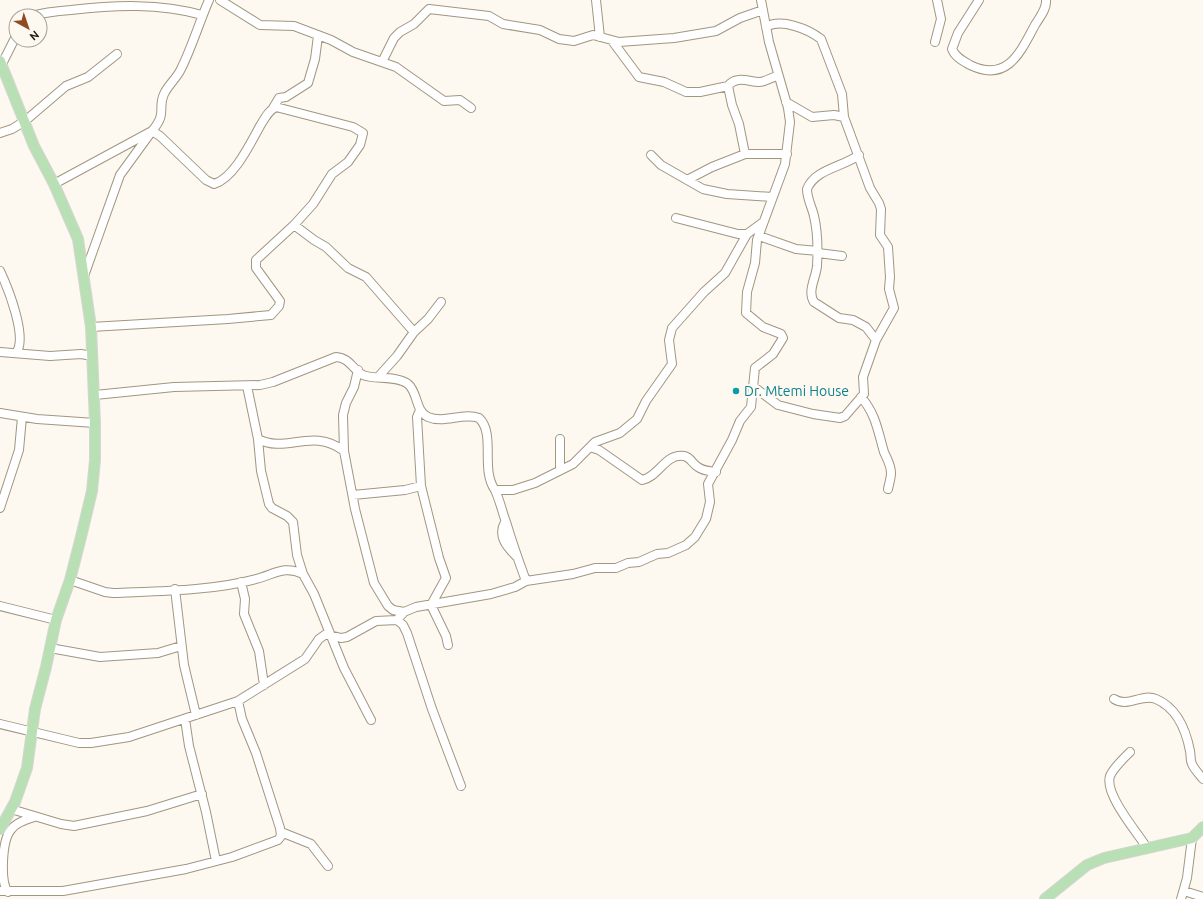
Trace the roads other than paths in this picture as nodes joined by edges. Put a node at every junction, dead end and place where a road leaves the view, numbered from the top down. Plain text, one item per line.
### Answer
1 (209, 0) edge
2 (220, 0) edge
3 (596, 0) edge
4 (762, 0) edge
5 (937, 0) edge
6 (979, 0) edge
7 (1046, 0) edge
8 (763, 10) junction
9 (48, 13) edge
10 (202, 15) junction
11 (766, 27) junction
12 (318, 36) junction
13 (600, 37) junction
14 (613, 42) junction
15 (935, 42) dead end
16 (10, 48) edge
17 (117, 54) dead end
18 (382, 62) junction
19 (1, 65) edge
20 (778, 76) junction
21 (728, 86) junction
22 (786, 102) junction
23 (273, 108) junction
24 (471, 108) dead end
25 (844, 116) junction
26 (25, 121) junction
27 (152, 131) junction
28 (0, 133) edge
29 (745, 154) junction
30 (787, 154) junction
31 (859, 155) junction
32 (651, 156) dead end
33 (687, 180) junction
34 (54, 184) junction
35 (772, 197) junction
36 (676, 218) dead end
37 (762, 223) junction
38 (294, 225) junction
39 (747, 234) junction
40 (759, 236) junction
41 (818, 252) junction
42 (842, 256) dead end
43 (0, 271) edge
44 (84, 276) junction
45 (441, 302) dead end
46 (91, 327) junction
47 (414, 332) junction
48 (876, 340) junction
49 (0, 352) edge
50 (16, 353) junction
51 (92, 356) junction
52 (358, 370) junction
53 (379, 376) junction
54 (246, 386) junction
55 (754, 387) junction
56 (95, 395) junction
57 (861, 397) junction
58 (420, 410) junction
59 (0, 413) edge
60 (22, 417) junction
61 (95, 424) junction
62 (258, 439) junction
63 (560, 439) dead end
64 (590, 447) junction
65 (344, 451) junction
66 (560, 470) junction
67 (716, 472) junction
68 (420, 486) junction
69 (888, 489) dead end
70 (495, 490) junction
71 (353, 495) junction
72 (0, 508) edge
73 (299, 561) junction
74 (287, 569) junction
75 (303, 574) junction
76 (70, 580) junction
77 (526, 581) junction
78 (241, 582) junction
79 (175, 589) junction
80 (0, 606) edge
81 (431, 606) junction
82 (404, 612) junction
83 (56, 620) junction
84 (397, 620) junction
85 (330, 635) junction
86 (448, 645) dead end
87 (181, 646) junction
88 (50, 648) junction
89 (264, 685) junction
90 (1114, 699) dead end
91 (238, 700) junction
92 (196, 715) junction
93 (185, 719) junction
94 (371, 720) dead end
95 (0, 724) edge
96 (30, 732) junction
97 (1130, 752) dead end
98 (1203, 778) edge
99 (461, 786) dead end
100 (202, 794) junction
101 (11, 809) junction
102 (34, 817) junction
103 (1203, 827) edge
104 (0, 829) edge
105 (281, 832) junction
106 (1192, 838) junction
107 (1147, 848) junction
108 (216, 861) junction
109 (328, 866) dead end
110 (4, 891) edge
111 (1183, 895) edge
112 (1203, 897) edge
113 (1044, 899) edge

1 - 10 street
2 - 12 street
3 - 13 street
4 - 8 street
5 - 15 street
6 - 7 street
8 - 11 street
8 - 14 street
9 - 10 street
10 - 27 street
11 - 20 street
11 - 25 street
12 - 18 street
12 - 23 street
13 - 14 street
13 - 18 street
14 - 21 street
16 - 19 street
17 - 26 street
18 - 24 street
19 - 26 main road
20 - 21 street
20 - 22 street
21 - 29 street
22 - 25 street
22 - 30 street
23 - 27 street
23 - 38 street
25 - 31 street
26 - 28 street
26 - 34 main road
27 - 34 street
27 - 44 street
29 - 30 street
29 - 33 street
30 - 35 street
31 - 41 street
31 - 48 street
32 - 33 street
33 - 35 street
34 - 44 main road
35 - 37 street
36 - 39 street
37 - 39 street
37 - 40 street
38 - 46 street
38 - 47 street
39 - 64 street
40 - 41 street
40 - 55 street
41 - 42 street
41 - 48 street
43 - 50 street
44 - 46 main road
45 - 47 street
46 - 51 main road
47 - 53 street
48 - 57 street
49 - 50 street
50 - 51 street
51 - 56 main road
52 - 53 street
52 - 54 street
52 - 65 street
53 - 58 street
54 - 56 street
54 - 62 street
55 - 57 street
55 - 67 street
56 - 61 main road
57 - 69 street
58 - 68 street
58 - 70 street
59 - 60 street
60 - 61 street
60 - 72 street
61 - 76 main road
62 - 65 street
62 - 73 street
63 - 66 street
64 - 66 street
64 - 67 street
65 - 71 street
66 - 70 street
67 - 77 street
68 - 71 street
68 - 81 street
70 - 77 street
71 - 82 street
73 - 74 street
73 - 75 street
74 - 75 street
74 - 78 street
75 - 85 street
76 - 79 street
76 - 83 main road
77 - 81 street
78 - 79 street
78 - 89 street
79 - 87 street
80 - 83 street
81 - 82 street
81 - 86 street
82 - 84 street
83 - 88 main road
84 - 85 street
84 - 99 street
85 - 89 street
85 - 94 street
87 - 88 street
87 - 92 street
88 - 96 main road
89 - 91 street
90 - 98 street
91 - 92 street
91 - 105 street
92 - 93 street
93 - 96 street
93 - 100 street
95 - 96 street
96 - 101 main road
97 - 107 street
100 - 102 street
100 - 108 street
101 - 102 street
101 - 104 main road
102 - 110 street
103 - 106 main road
105 - 108 street
105 - 109 street
106 - 107 main road
106 - 111 street
107 - 113 main road
108 - 110 street
111 - 112 street

